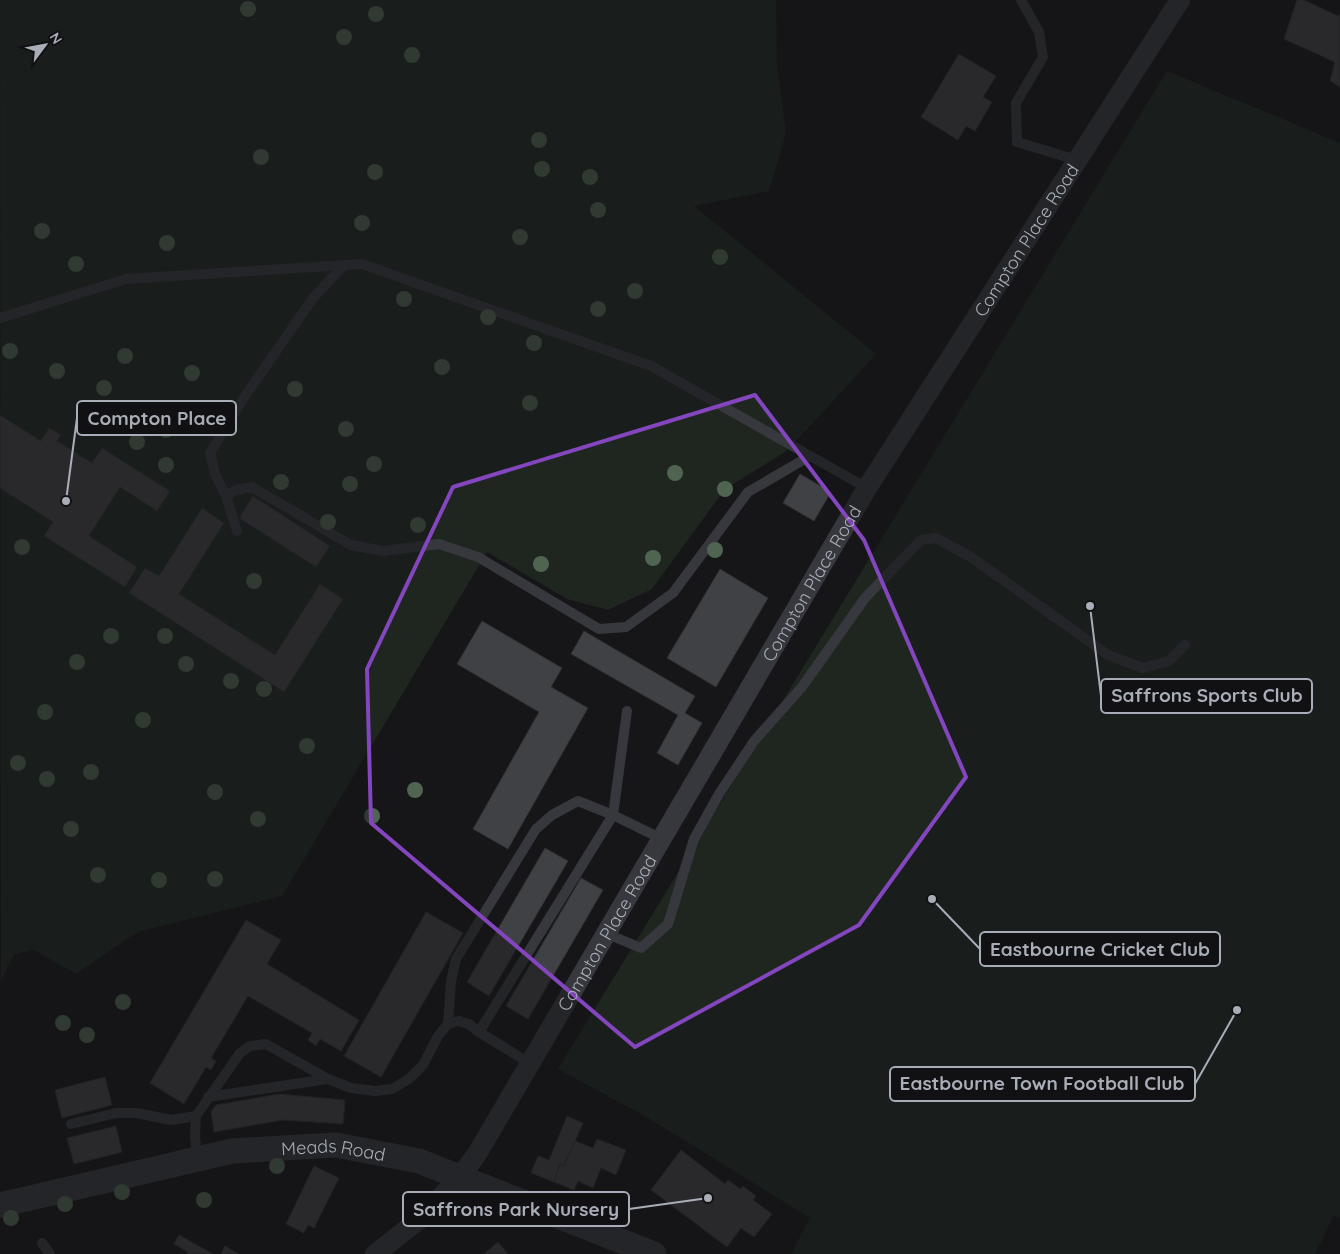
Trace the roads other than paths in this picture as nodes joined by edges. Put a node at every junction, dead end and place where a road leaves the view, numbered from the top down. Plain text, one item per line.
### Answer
1 (1180, 0) edge
2 (1027, 3) edge
3 (1077, 160) junction
4 (343, 266) junction
5 (0, 318) edge
6 (810, 456) junction
7 (867, 488) junction
8 (226, 496) junction
9 (237, 531) dead end
10 (1185, 645) dead end
11 (627, 711) dead end
12 (613, 816) junction
13 (660, 838) junction
14 (605, 933) junction
15 (448, 1024) junction
16 (479, 1032) junction
17 (529, 1063) junction
18 (328, 1079) junction
19 (208, 1097) junction
20 (196, 1116) junction
21 (71, 1124) dead end
22 (197, 1160) junction
23 (460, 1177) junction
24 (0, 1205) edge
25 (42, 1244) dead end
26 (50, 1254) edge
27 (375, 1254) edge
28 (654, 1254) edge

1 - 3 street, Compton Place Road
2 - 3 lane
3 - 7 street, Compton Place Road
4 - 5 lane
4 - 6 lane
4 - 8 lane
6 - 7 lane
6 - 8 lane
7 - 13 street, Compton Place Road
8 - 9 lane
10 - 14 lane
11 - 12 lane
12 - 13 lane
12 - 15 lane
12 - 16 lane
13 - 14 street, Compton Place Road
14 - 17 street, Compton Place Road
15 - 16 lane
15 - 18 lane
16 - 17 lane
17 - 23 street, Compton Place Road
18 - 19 lane
18 - 19 lane
19 - 20 lane
20 - 21 lane
20 - 22 lane
22 - 23 street, Meads Road
22 - 24 street, Meads Road
23 - 27 street, Compton Place Road
23 - 28 street, Meads Road
25 - 26 lane

